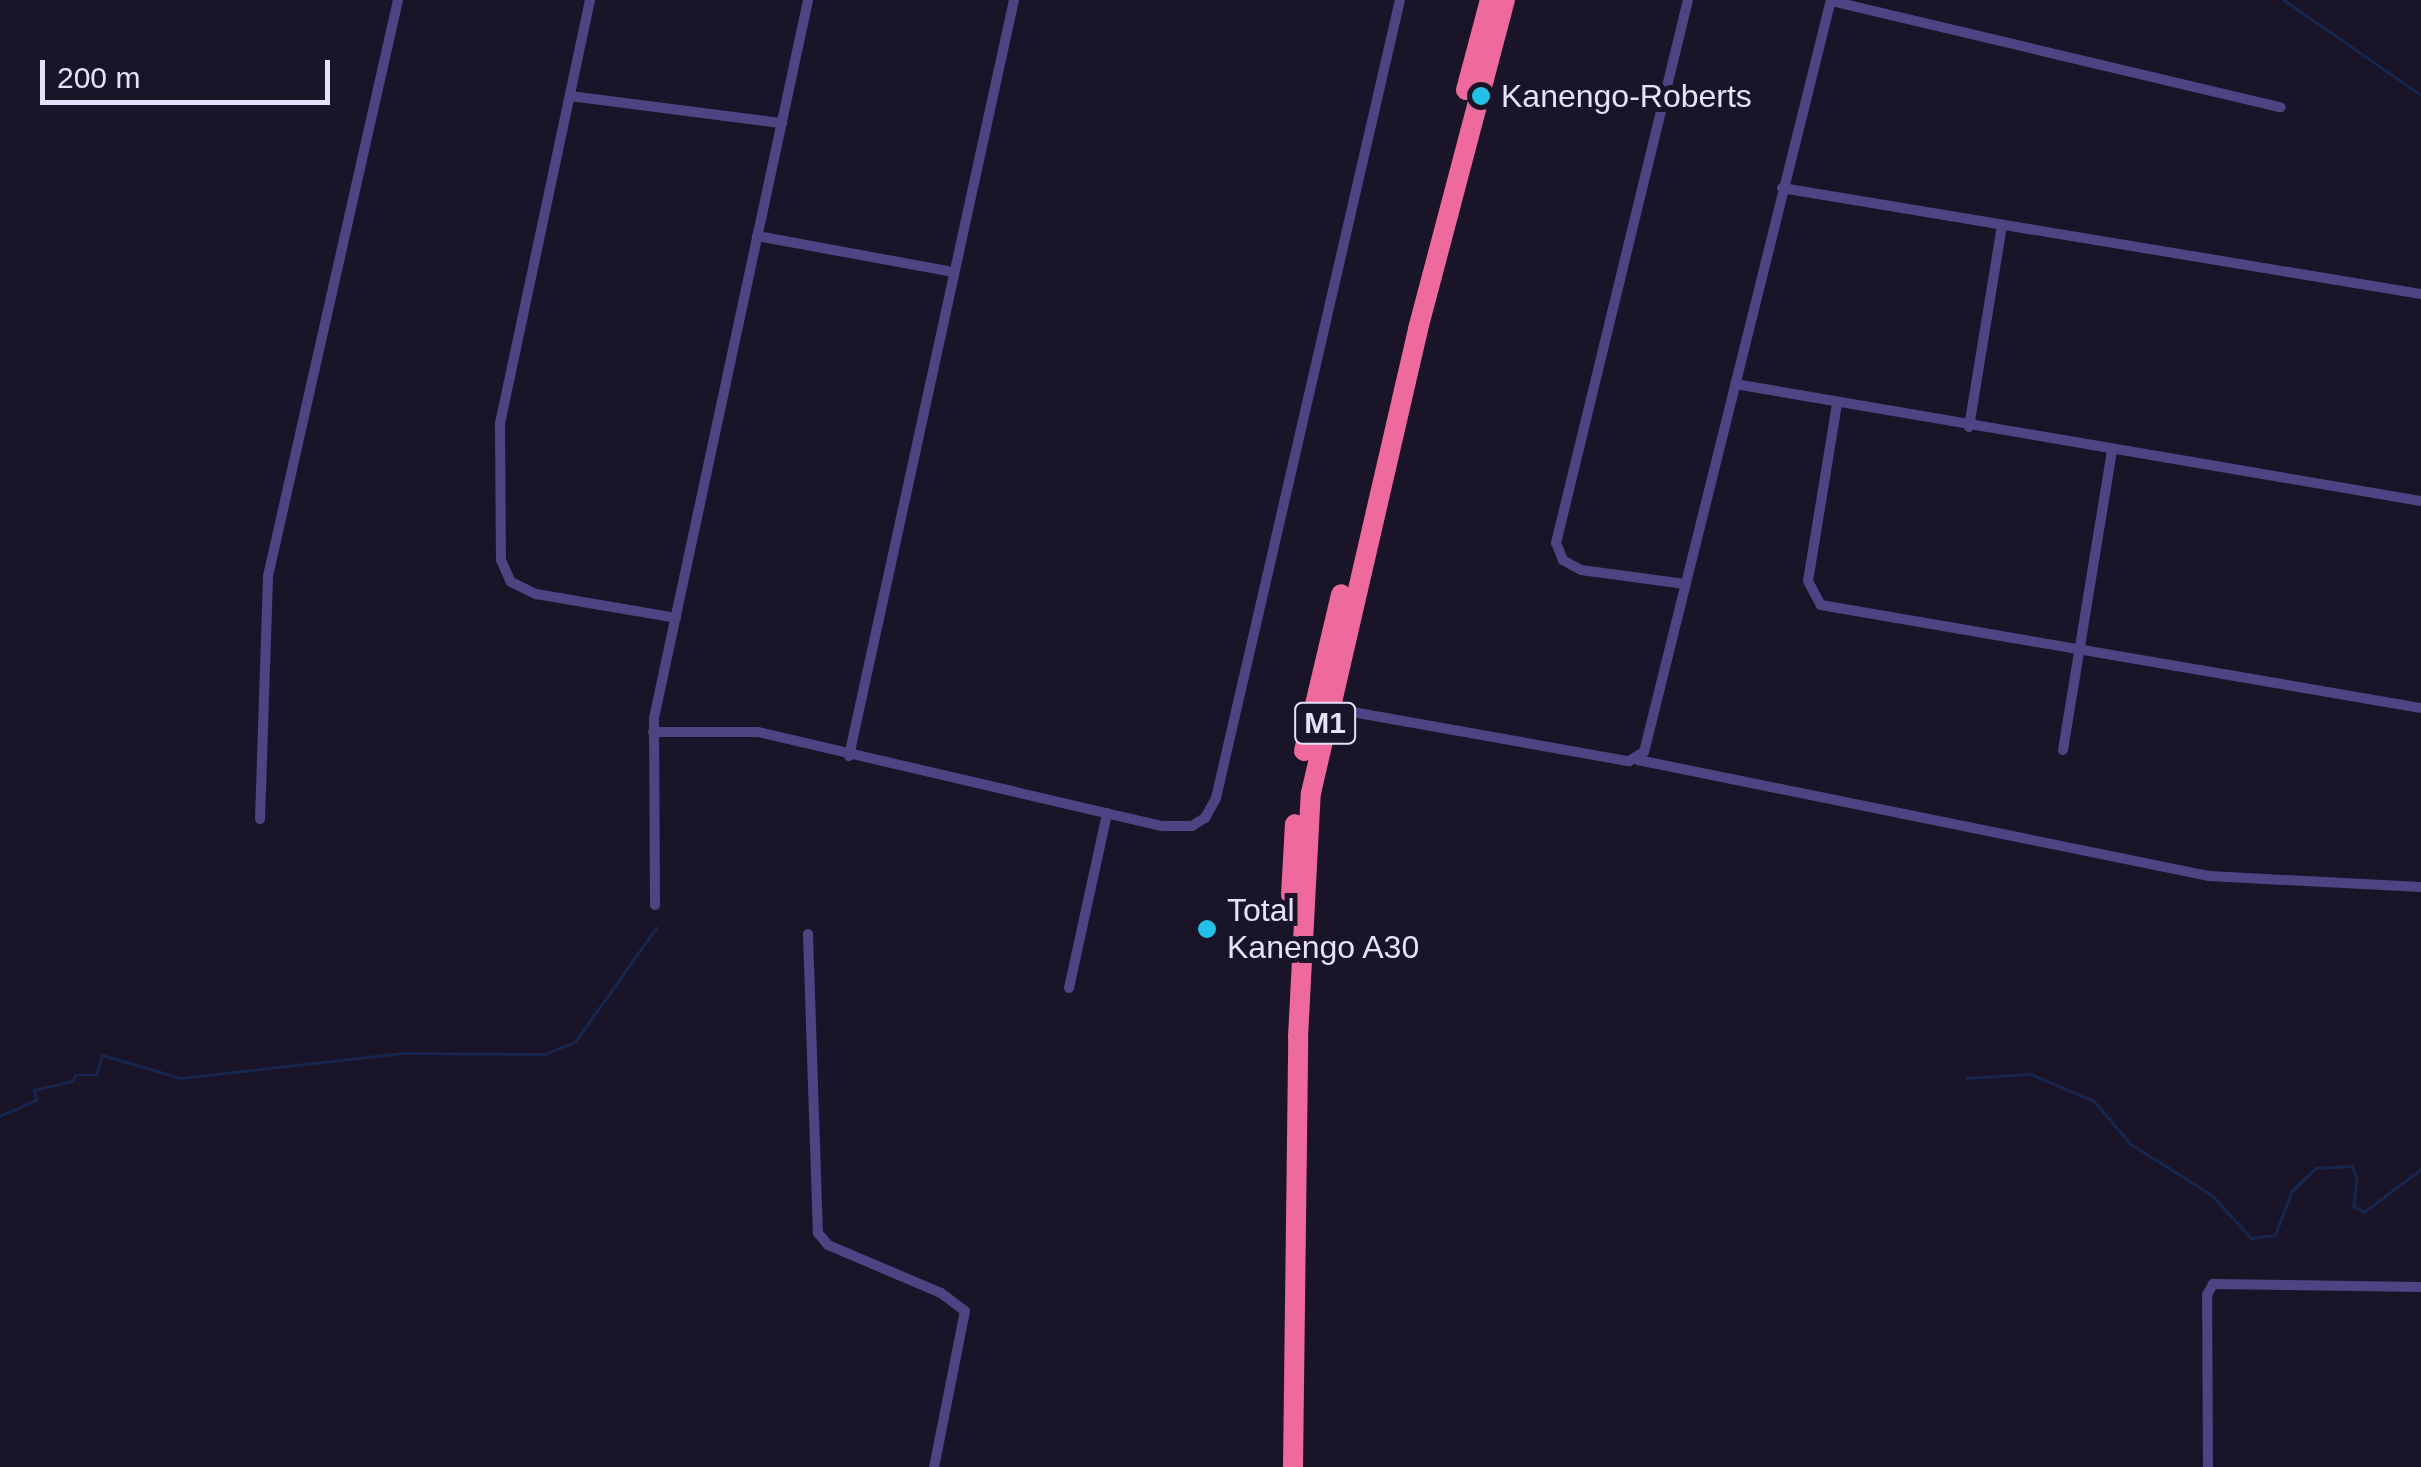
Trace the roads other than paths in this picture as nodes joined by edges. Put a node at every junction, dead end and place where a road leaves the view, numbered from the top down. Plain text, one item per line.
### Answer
1 (398, 0) edge
2 (590, 0) edge
3 (808, 0) edge
4 (1014, 0) edge
5 (1400, 0) edge
6 (1490, 0) edge
7 (1505, 0) edge
8 (1688, 0) edge
9 (1831, 0) edge
10 (570, 96) junction
11 (2280, 108) dead end
12 (782, 122) junction
13 (1782, 188) junction
14 (2002, 226) junction
15 (758, 236) junction
16 (954, 272) junction
17 (2421, 294) edge
18 (1735, 384) junction
19 (1837, 404) junction
20 (1968, 426) junction
21 (2112, 452) junction
22 (2421, 501) edge
23 (1685, 584) junction
24 (676, 618) junction
25 (2079, 650) junction
26 (1321, 706) junction
27 (2421, 708) edge
28 (653, 732) junction
29 (2063, 750) dead end
30 (848, 756) junction
31 (1638, 760) junction
32 (1108, 814) junction
33 (260, 819) dead end
34 (2421, 887) edge
35 (656, 905) dead end
36 (808, 934) dead end
37 (1069, 988) dead end
38 (2421, 1287) edge
39 (934, 1467) edge
40 (1281, 1467) edge
41 (1293, 1467) edge
42 (2208, 1467) edge

1 - 33 street
2 - 10 street
3 - 12 street
4 - 16 street
5 - 32 street
6 - 26 highway, M1
7 - 26 highway, M1
8 - 23 street
9 - 11 street
9 - 13 street
10 - 12 street
10 - 24 street
12 - 15 street
13 - 14 street
13 - 18 street
14 - 17 street
14 - 20 street
15 - 16 street
15 - 24 street
16 - 30 street
18 - 19 street
18 - 23 street
19 - 20 street
19 - 25 street
20 - 21 street
21 - 22 street
21 - 25 street
23 - 31 street
24 - 28 street
25 - 27 street
25 - 29 street
26 - 31 street
26 - 40 highway, M1
26 - 41 highway, M1
28 - 30 street
28 - 35 street
30 - 32 street
31 - 34 street
32 - 37 street
36 - 39 street
38 - 42 street

